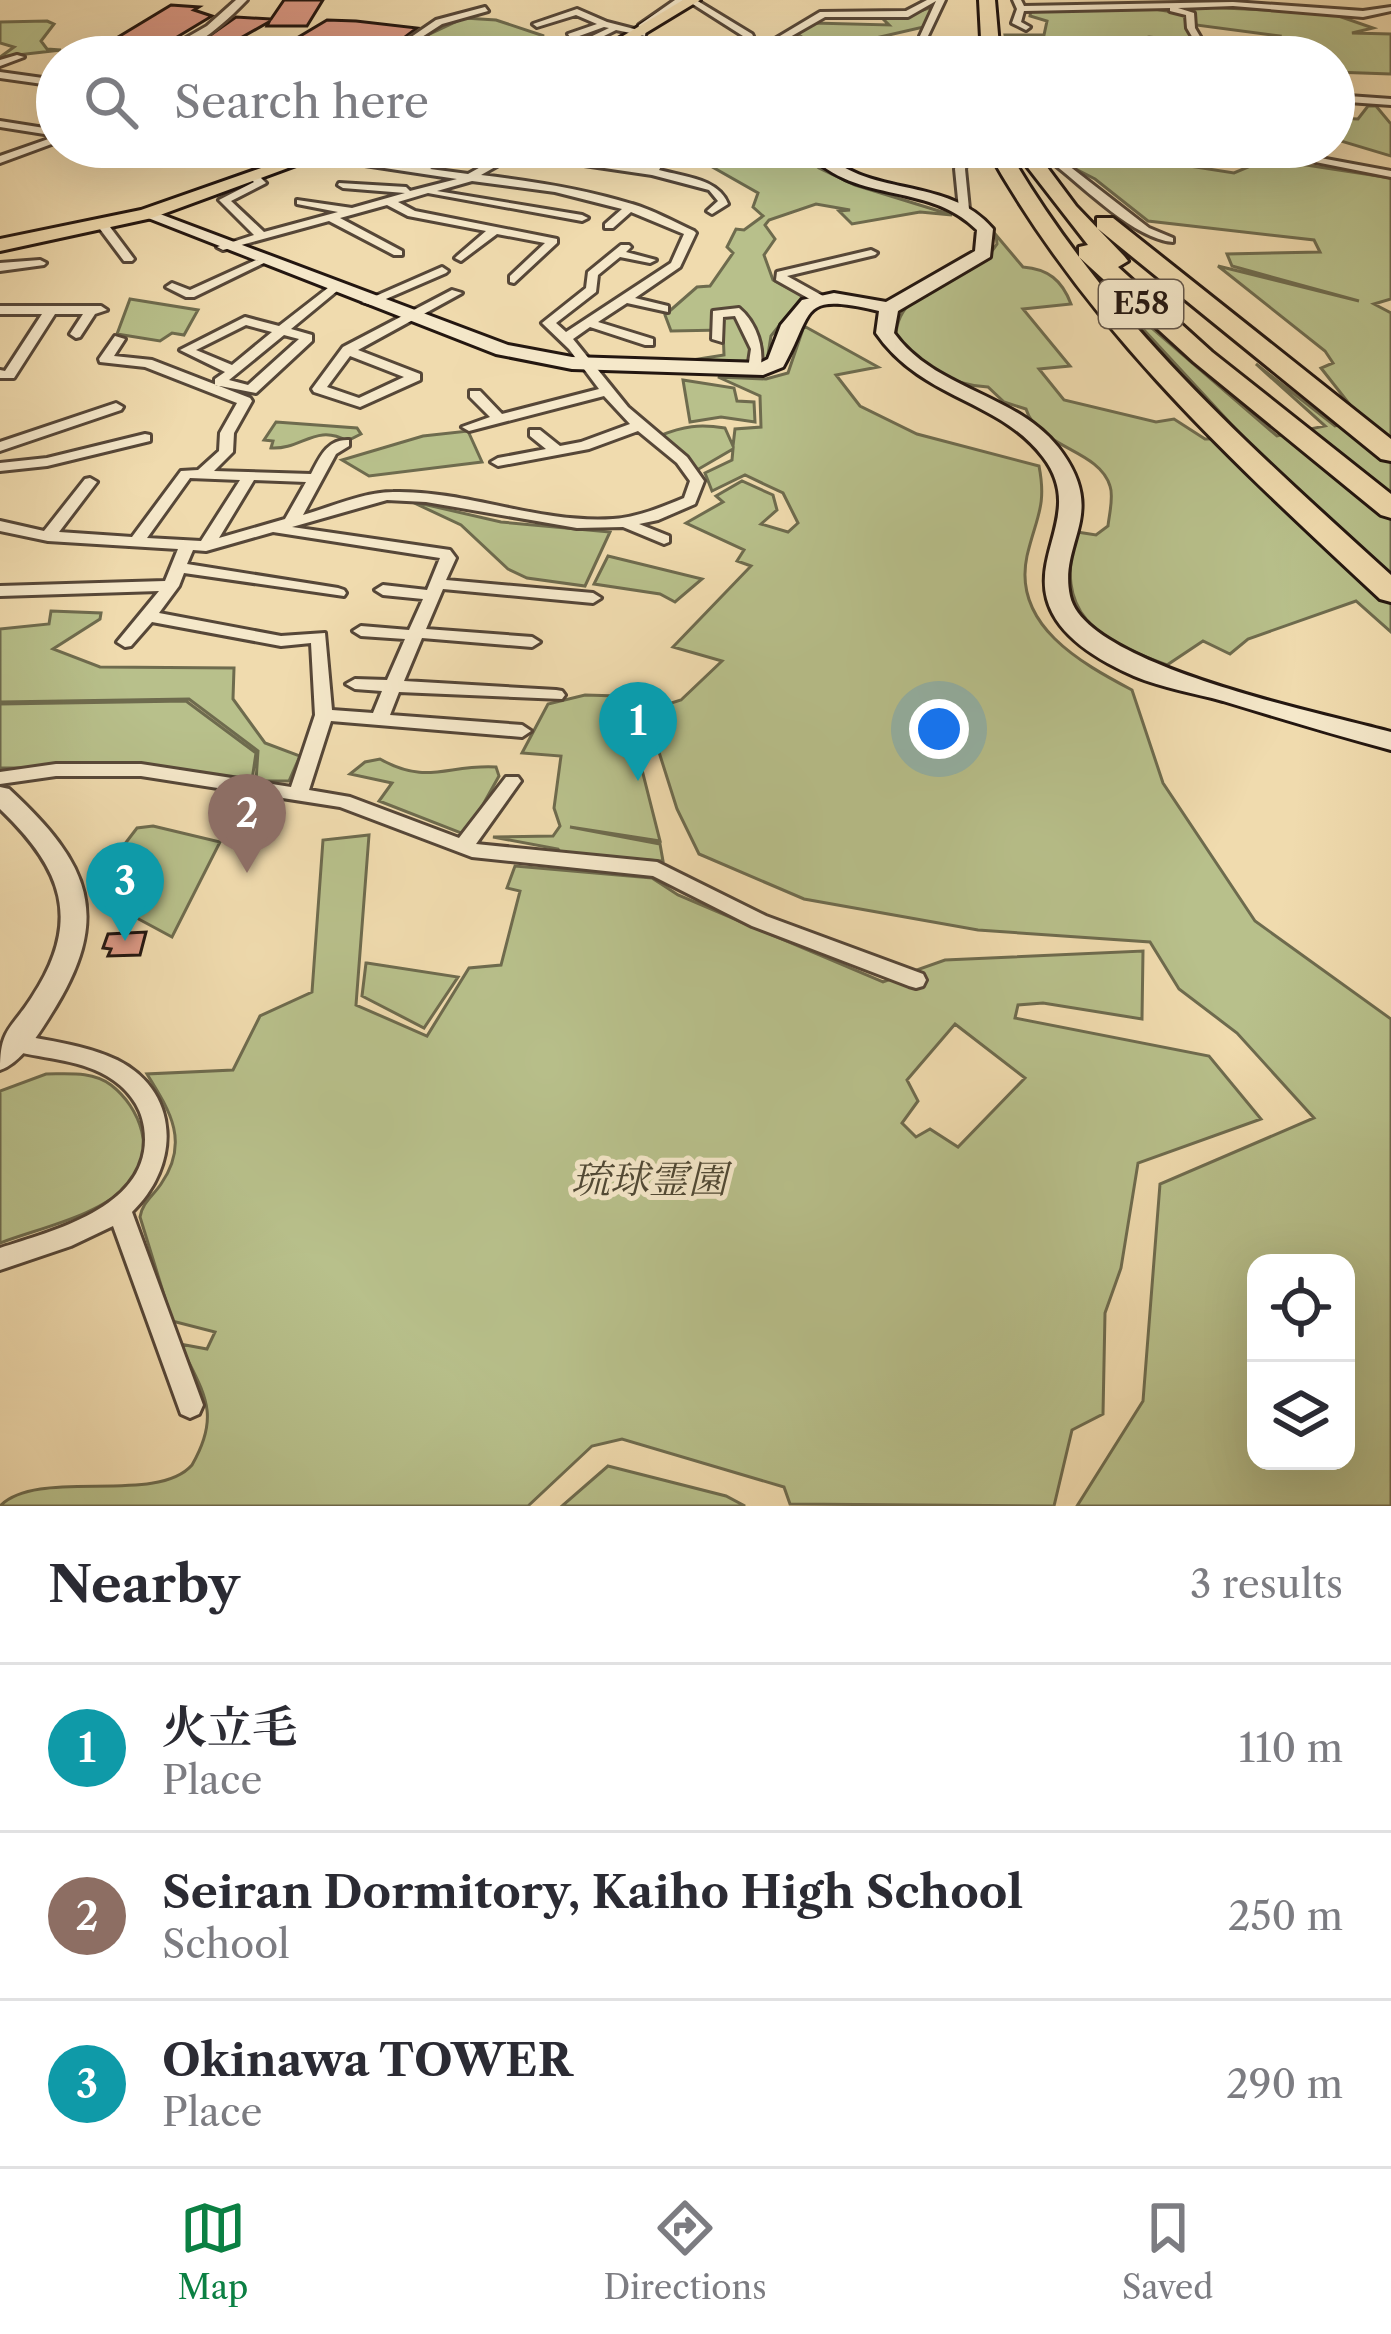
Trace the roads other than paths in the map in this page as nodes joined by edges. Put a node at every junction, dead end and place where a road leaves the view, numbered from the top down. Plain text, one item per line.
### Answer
1 (242, 0) edge
2 (680, 0) edge
3 (693, 0) edge
4 (937, 0) edge
5 (973, 0) edge
6 (987, 0) edge
7 (566, 2) edge
8 (1188, 2) edge
9 (1019, 4) edge
10 (1126, 6) junction
11 (485, 9) dead end
12 (1391, 9) edge
13 (577, 12) junction
14 (541, 19) dead end
15 (604, 24) junction
16 (616, 27) junction
17 (1026, 27) dead end
18 (642, 34) junction
19 (572, 35) dead end
20 (198, 36) edge
21 (417, 36) edge
22 (598, 36) edge
23 (638, 36) edge
24 (749, 36) edge
25 (785, 36) edge
26 (924, 36) dead end
27 (975, 36) edge
28 (990, 36) edge
29 (1198, 36) edge
30 (20, 57) dead end
31 (0, 63) edge
32 (0, 75) edge
33 (36, 80) edge
34 (1355, 99) edge
35 (1391, 101) edge
36 (0, 124) edge
37 (36, 132) edge
38 (36, 146) edge
39 (4, 160) edge
40 (1355, 167) edge
41 (279, 168) edge
42 (408, 168) edge
43 (425, 168) edge
44 (486, 168) edge
45 (608, 168) edge
46 (662, 168) edge
47 (836, 168) edge
48 (961, 168) edge
49 (1008, 168) edge
50 (1021, 168) edge
51 (1037, 168) edge
52 (1053, 168) edge
53 (1064, 168) edge
54 (422, 170) junction
55 (706, 173) dead end
56 (1391, 174) edge
57 (254, 177) junction
58 (467, 179) junction
59 (591, 182) dead end
60 (694, 182) junction
61 (343, 185) dead end
62 (424, 192) junction
63 (676, 195) dead end
64 (389, 201) junction
65 (301, 202) dead end
66 (631, 207) junction
67 (964, 209) junction
68 (353, 211) junction
69 (712, 211) dead end
70 (146, 214) junction
71 (330, 217) junction
72 (582, 218) dead end
73 (671, 223) junction
74 (103, 225) junction
75 (609, 226) dead end
76 (494, 230) junction
77 (656, 233) dead end
78 (262, 236) junction
79 (1169, 240) dead end
80 (0, 245) edge
81 (223, 247) junction
82 (398, 253) dead end
83 (872, 253) dead end
84 (461, 257) dead end
85 (128, 259) dead end
86 (650, 260) dead end
87 (260, 262) junction
88 (40, 263) dead end
89 (0, 267) edge
90 (442, 271) dead end
91 (667, 272) junction
92 (194, 274) dead end
93 (687, 277) dead end
94 (514, 279) dead end
95 (213, 283) junction
96 (172, 287) dead end
97 (333, 289) junction
98 (84, 293) dead end
99 (456, 293) dead end
100 (626, 299) junction
101 (819, 299) junction
102 (368, 302) junction
103 (889, 308) junction
104 (664, 309) dead end
105 (0, 310) edge
106 (51, 310) junction
107 (73, 310) junction
108 (227, 314) dead end
109 (408, 317) junction
110 (244, 321) junction
111 (589, 322) junction
112 (279, 332) junction
113 (76, 334) dead end
114 (566, 338) junction
115 (118, 339) dead end
116 (718, 339) dead end
117 (649, 342) dead end
118 (348, 350) junction
119 (586, 363) junction
120 (755, 369) junction
121 (234, 370) junction
122 (0, 374) edge
123 (216, 385) junction
124 (608, 391) junction
125 (480, 403) dead end
126 (116, 406) dead end
127 (499, 419) junction
128 (640, 425) junction
129 (470, 427) dead end
130 (535, 433) dead end
131 (1312, 435) junction
132 (146, 438) dead end
133 (344, 443) dead end
134 (0, 447) edge
135 (557, 451) junction
136 (1391, 453) edge
137 (498, 462) dead end
138 (0, 466) edge
139 (202, 474) junction
140 (250, 476) junction
141 (313, 478) junction
142 (90, 482) dead end
143 (1391, 489) edge
144 (387, 496) junction
145 (1391, 509) edge
146 (418, 511) dead end
147 (291, 523) junction
148 (626, 524) junction
149 (0, 526) edge
150 (272, 530) junction
151 (48, 536) junction
152 (664, 539) dead end
153 (135, 543) junction
154 (206, 545) junction
155 (187, 546) junction
156 (182, 568) junction
157 (171, 586) junction
158 (51, 589) junction
159 (435, 589) junction
160 (0, 590) edge
161 (383, 590) dead end
162 (1391, 592) edge
163 (338, 593) dead end
164 (593, 598) dead end
165 (40, 610) dead end
166 (148, 616) junction
167 (361, 631) dead end
168 (416, 634) junction
169 (125, 642) dead end
170 (532, 642) dead end
171 (470, 669) dead end
172 (355, 684) dead end
173 (393, 686) junction
174 (460, 691) junction
175 (556, 695) dead end
176 (324, 715) junction
177 (379, 719) junction
178 (522, 731) dead end
179 (1391, 741) edge
180 (0, 778) edge
181 (512, 781) dead end
182 (298, 792) junction
183 (0, 795) edge
184 (463, 847) junction
185 (916, 980) dead end
186 (7, 1051) edge
187 (119, 1208) junction
188 (0, 1259) edge
189 (190, 1406) dead end

1 - 20 street
2 - 18 street
3 - 18 main road
3 - 24 street
4 - 25 street
4 - 26 street
5 - 27 highway
6 - 28 highway
7 - 13 street
8 - 10 street
8 - 12 street
9 - 10 street
9 - 17 street
10 - 29 street
11 - 21 street
13 - 14 street
13 - 15 street
15 - 16 street
15 - 19 street
16 - 18 street
16 - 22 street
18 - 23 main road
30 - 31 street
32 - 33 street
34 - 35 street
36 - 37 street
38 - 39 street
40 - 56 street
41 - 57 main road
42 - 54 street
43 - 54 street
44 - 58 street
45 - 59 street
46 - 60 street
47 - 67 main road
48 - 67 street
49 - 162 highway, E58
50 - 131 highway, E58
51 - 131 highway, E58
52 - 136 highway, E58
53 - 79 street
54 - 58 street
55 - 60 street
57 - 70 main road
57 - 78 street
58 - 62 street
58 - 66 street
60 - 63 street
60 - 69 street
61 - 62 street
62 - 64 street
62 - 72 street
64 - 68 street
64 - 76 street
65 - 68 street
66 - 73 street
66 - 75 street
67 - 103 main road
68 - 71 street
70 - 74 main road
70 - 81 main road
71 - 78 street
71 - 82 street
73 - 77 street
73 - 91 street
74 - 80 main road
74 - 85 street
76 - 84 street
76 - 94 street
78 - 81 street
81 - 87 main road
83 - 101 street
86 - 114 street
87 - 95 street
87 - 97 main road
88 - 89 street
90 - 102 street
91 - 93 street
91 - 100 street
92 - 95 street
95 - 96 street
97 - 102 main road
97 - 112 street
98 - 107 street
99 - 109 street
100 - 104 street
100 - 111 street
101 - 103 main road
101 - 120 main road
102 - 109 main road
103 - 179 main road
105 - 106 street
106 - 107 street
106 - 122 street
107 - 113 street
108 - 110 street
109 - 118 street
109 - 119 main road
110 - 112 street
110 - 121 street
111 - 114 street
111 - 117 street
112 - 121 street
112 - 123 street
114 - 119 street
115 - 123 street
116 - 120 street
118 - 118 street
119 - 120 main road
119 - 124 street
121 - 123 street
123 - 139 street
124 - 127 street
124 - 128 street
125 - 127 street
126 - 134 street
127 - 129 street
128 - 135 street
128 - 148 street
130 - 135 street
131 - 143 highway, E58
131 - 145 highway, E58
132 - 138 street
133 - 141 street
135 - 137 street
139 - 140 street
139 - 153 street
140 - 141 street
140 - 154 street
141 - 147 street
142 - 151 street
144 - 146 street
144 - 147 street
144 - 148 street
147 - 150 street
148 - 152 street
149 - 151 street
150 - 154 street
150 - 159 street
151 - 153 street
153 - 155 street
154 - 155 street
155 - 156 street
156 - 157 street
156 - 163 street
157 - 158 street
157 - 166 street
158 - 160 street
158 - 165 street
159 - 161 street
159 - 164 street
159 - 168 street
166 - 169 street
166 - 176 street
167 - 168 street
168 - 170 street
168 - 173 street
171 - 174 street
172 - 173 street
173 - 174 street
173 - 177 street
174 - 175 street
176 - 177 street
176 - 182 street
177 - 178 street
180 - 182 street
181 - 184 street
182 - 184 street
183 - 186 street
184 - 185 street
186 - 187 street
187 - 188 street
187 - 189 street

